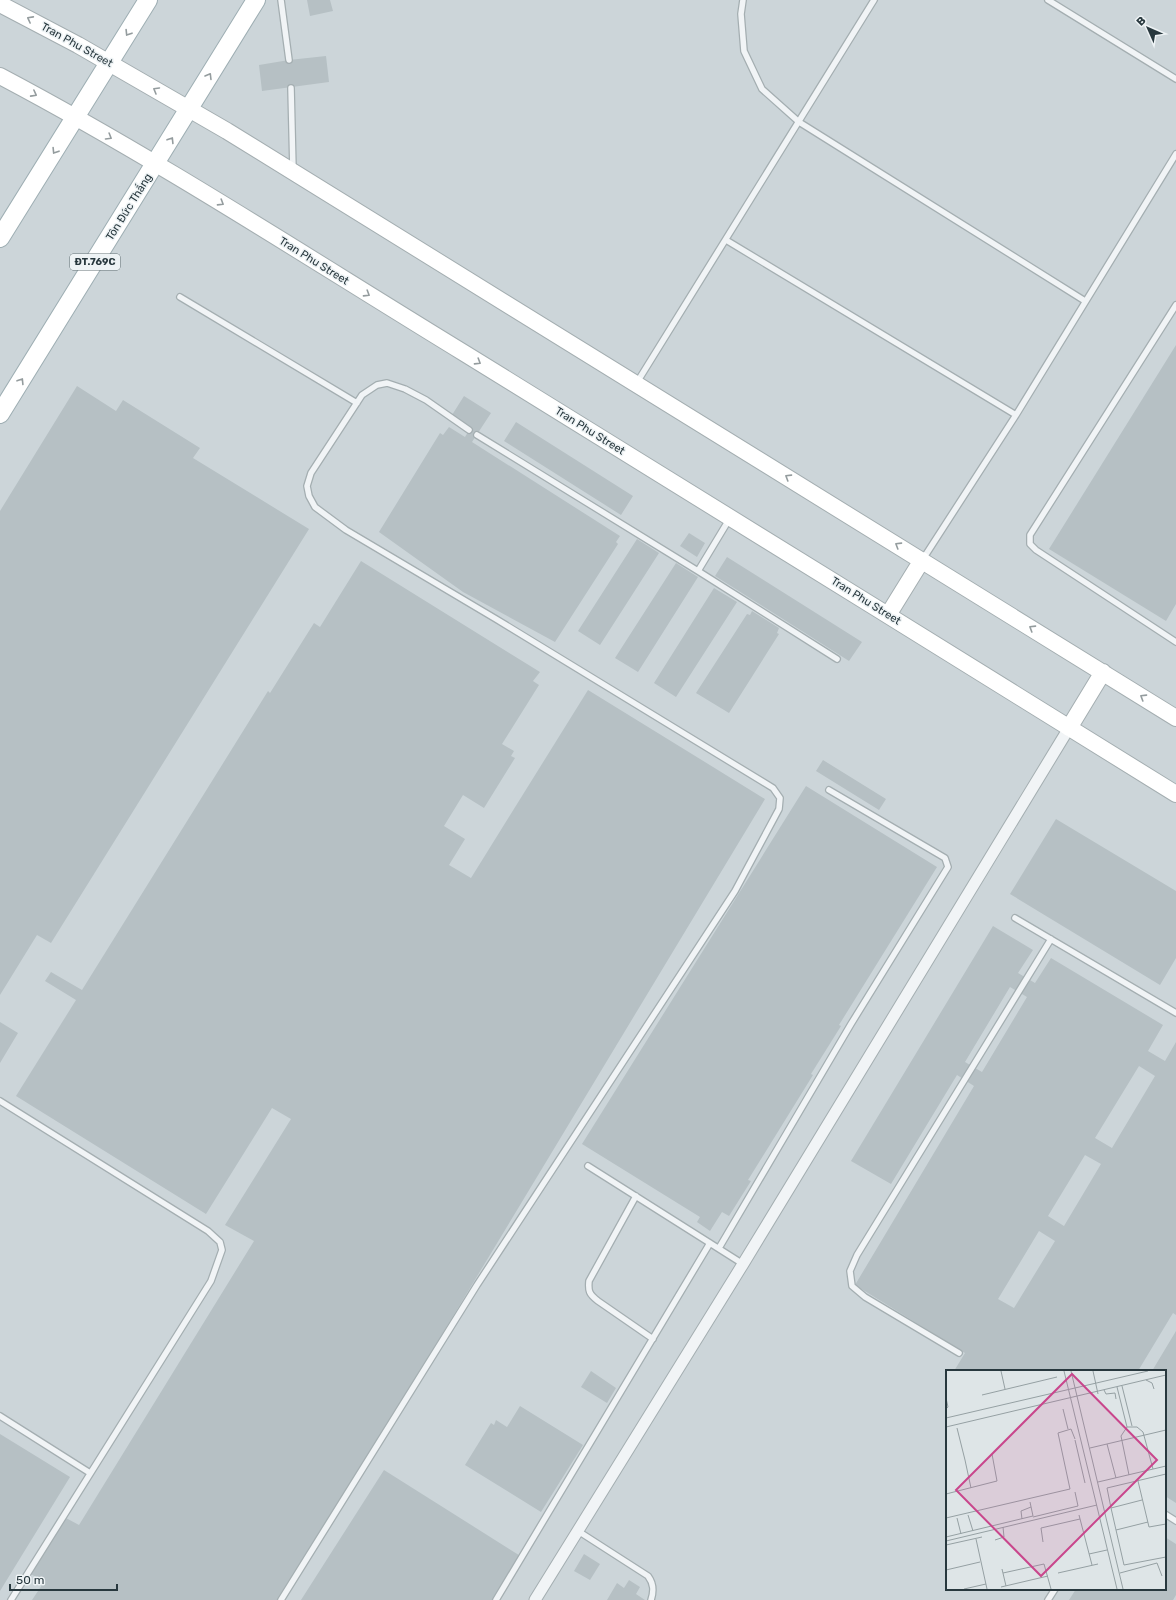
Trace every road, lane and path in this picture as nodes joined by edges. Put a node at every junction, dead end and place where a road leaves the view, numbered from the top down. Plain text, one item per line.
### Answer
1 (148, 0) edge
2 (256, 0) edge
3 (281, 0) edge
4 (744, 0) edge
5 (874, 0) edge
6 (1048, 0) edge
7 (0, 4) edge
8 (289, 60) dead end
9 (109, 63) junction
10 (0, 76) edge
11 (1176, 79) edge
12 (291, 88) dead end
13 (189, 110) junction
14 (75, 117) junction
15 (799, 122) junction
16 (1176, 154) edge
17 (156, 164) junction
18 (293, 172) junction
19 (0, 238) edge
20 (726, 240) junction
21 (180, 297) dead end
22 (1085, 301) junction
23 (1176, 305) edge
24 (636, 384) junction
25 (357, 403) junction
26 (0, 414) edge
27 (1016, 415) junction
28 (469, 430) dead end
29 (476, 435) dead end
30 (730, 517) junction
31 (922, 560) junction
32 (698, 571) junction
33 (888, 615) junction
34 (1176, 642) edge
35 (837, 659) dead end
36 (1103, 672) junction
37 (1176, 718) edge
38 (1070, 728) junction
39 (830, 790) dead end
40 (1176, 794) edge
41 (1015, 918) dead end
42 (1051, 939) junction
43 (1176, 1013) edge
44 (0, 1101) edge
45 (588, 1166) dead end
46 (636, 1196) junction
47 (710, 1243) junction
48 (719, 1248) junction
49 (743, 1264) junction
50 (653, 1339) junction
51 (959, 1353) dead end
52 (0, 1416) edge
53 (90, 1473) junction
54 (1166, 1515) edge
55 (1176, 1521) edge
56 (578, 1531) junction
57 (1054, 1590) edge
58 (11, 1600) edge
59 (281, 1600) edge
60 (496, 1600) edge
61 (535, 1600) edge
62 (651, 1600) edge
63 (1048, 1600) edge

1 -> 9 main road
13 -> 2 main road, Tôn Đức Thắng / ĐT.769C
3 - 8 lane
4 - 15 lane
5 - 15 lane
6 - 11 lane
9 -> 7 main road, Tran Phu Street
13 -> 9 main road, Tran Phu Street
9 - 14 main road
10 -> 14 main road, Tran Phu Street
12 - 18 lane
17 -> 13 main road, Tôn Đức Thắng / ĐT.769C
13 - 18 main road, Tran Phu Street
14 -> 17 main road, Tran Phu Street
14 -> 19 main road
15 - 20 lane
15 - 22 lane
16 - 22 lane
26 -> 17 main road, Tôn Đức Thắng / ĐT.769C
17 -> 30 main road, Tran Phu Street
18 - 24 main road, Tran Phu Street
20 - 24 lane
20 - 27 lane
21 - 25 lane
22 - 27 lane
23 - 34 lane
31 -> 24 main road, Tran Phu Street
25 - 28 lane
25 - 59 lane
27 - 31 lane
29 - 32 lane
30 - 32 lane
30 - 33 main road, Tran Phu Street
31 - 33 main road
36 -> 31 main road, Tran Phu Street
32 - 35 lane
33 - 38 main road, Tran Phu Street
37 -> 36 main road, Tran Phu Street
36 - 38 main road
38 - 40 main road, Tran Phu Street
38 - 49 street
39 - 48 lane
41 - 42 lane
42 - 43 lane
42 - 51 lane
44 - 53 lane
45 - 46 lane
46 - 47 lane
46 - 50 lane
47 - 48 lane
47 - 50 lane
48 - 49 lane
49 - 56 street
50 - 60 lane
52 - 53 lane
53 - 58 lane
54 - 55 lane
56 - 61 street
56 - 62 lane
57 - 63 lane

